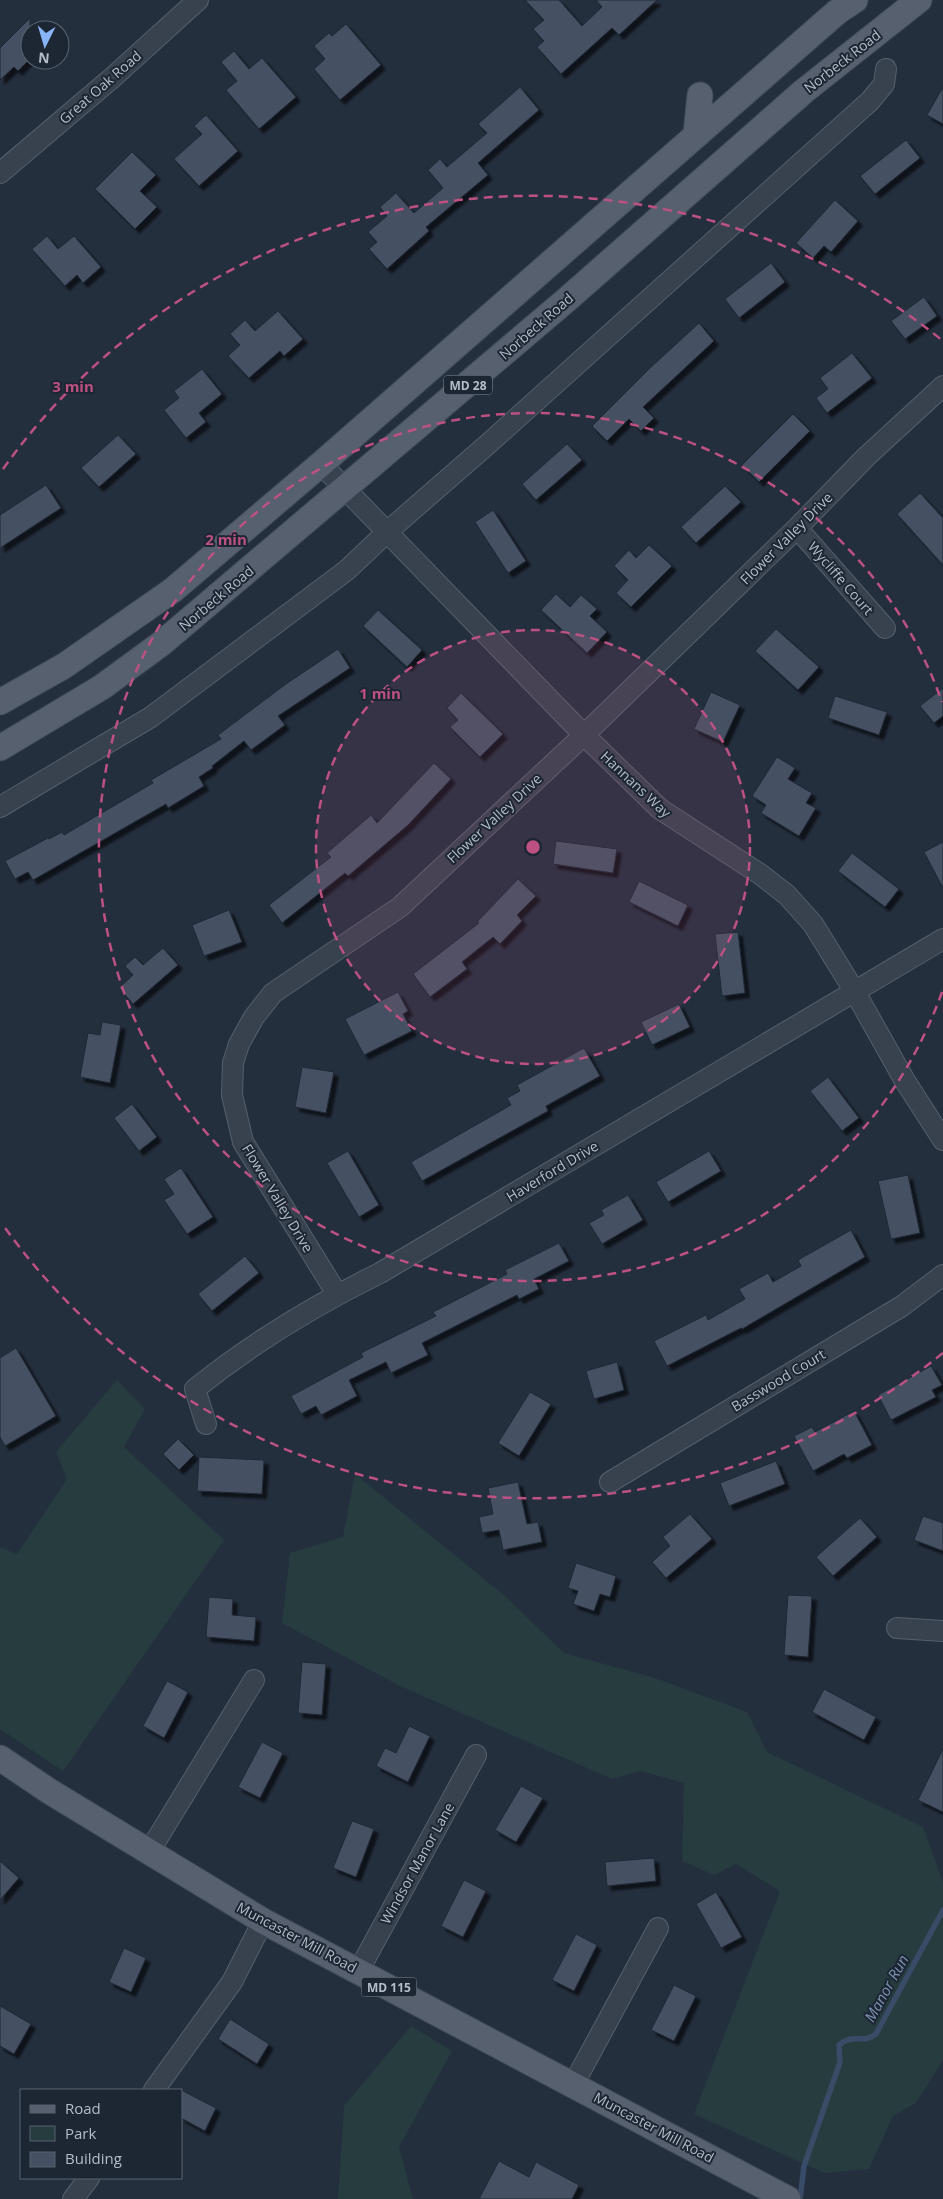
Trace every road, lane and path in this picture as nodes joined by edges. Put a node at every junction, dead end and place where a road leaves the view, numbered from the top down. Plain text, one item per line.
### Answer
1 (198, 0) edge
2 (855, 0) edge
3 (919, 0) edge
4 (886, 69) dead end
5 (700, 96) dead end
6 (696, 134) junction
7 (0, 173) edge
8 (943, 386) edge
9 (320, 464) junction
10 (346, 489) junction
11 (797, 528) junction
12 (387, 532) junction
13 (886, 628) dead end
14 (0, 702) edge
15 (584, 735) junction
16 (0, 748) edge
17 (0, 807) edge
18 (943, 939) edge
19 (856, 992) junction
20 (943, 1140) edge
21 (943, 1275) edge
22 (337, 1294) junction
23 (206, 1424) dead end
24 (610, 1482) dead end
25 (897, 1628) dead end
26 (943, 1631) edge
27 (254, 1680) dead end
28 (476, 1755) dead end
29 (0, 1758) edge
30 (150, 1852) junction
31 (263, 1921) junction
32 (658, 1928) dead end
33 (359, 1970) junction
34 (573, 2085) junction
35 (155, 2089) edge
36 (88, 2179) edge
37 (73, 2199) edge
38 (788, 2199) edge

1 - 7 street, Great Oak Road
2 - 6 main road, MD 28
3 - 10 main road, Norbeck Road / MD 28
4 - 12 street
5 - 6 main road
6 - 9 main road, MD 28
8 - 11 street, Flower Valley Drive
9 - 10 street, Hannans Way
9 - 14 main road, MD 28
10 - 12 street, Hannans Way
10 - 16 main road, Norbeck Road / MD 28
11 - 13 street, Wycliffe Court
11 - 15 street, Flower Valley Drive
12 - 15 street, Hannans Way
12 - 17 street
15 - 19 street, Hannans Way
15 - 22 street, Flower Valley Drive
18 - 19 street, Haverford Drive
19 - 20 street, Hannans Way
19 - 22 street, Haverford Drive
21 - 24 street, Basswood Court
22 - 23 street, Haverford Drive
25 - 26 street
27 - 30 street
28 - 33 street, Windsor Manor Lane
29 - 30 main road, Muncaster Mill Road / MD 115
30 - 31 main road, Muncaster Mill Road / MD 115
31 - 33 main road, Muncaster Mill Road / MD 115
31 - 35 street
32 - 34 street
33 - 34 main road, Muncaster Mill Road / MD 115
34 - 38 main road, Muncaster Mill Road / MD 115
36 - 37 street

